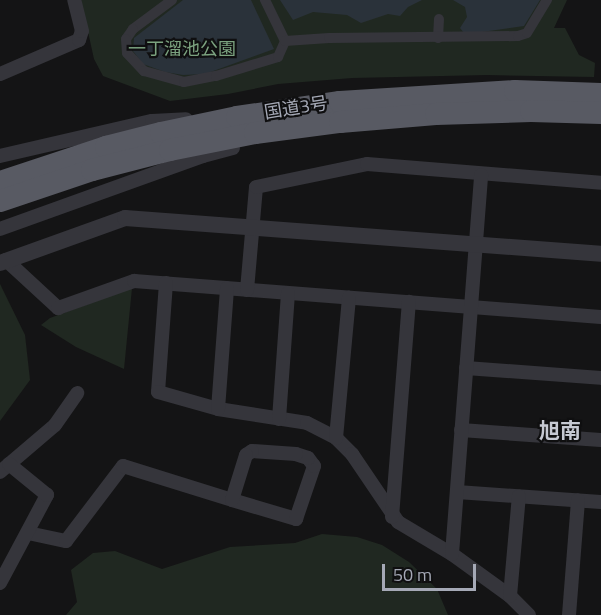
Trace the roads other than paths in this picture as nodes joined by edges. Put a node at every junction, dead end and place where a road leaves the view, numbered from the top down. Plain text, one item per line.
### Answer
1 (74, 0) edge
2 (172, 0) edge
3 (265, 0) edge
4 (547, 0) edge
5 (439, 19) dead end
6 (438, 38) junction
7 (285, 41) junction
8 (0, 74) edge
9 (601, 94) edge
10 (601, 113) edge
11 (237, 117) junction
12 (340, 122) junction
13 (0, 156) edge
14 (481, 175) junction
15 (0, 183) edge
16 (601, 183) edge
17 (0, 201) edge
18 (253, 228) junction
19 (0, 229) edge
20 (474, 244) junction
21 (601, 254) edge
22 (3, 261) edge
23 (166, 283) junction
24 (227, 288) junction
25 (247, 290) junction
26 (288, 293) junction
27 (349, 298) junction
28 (409, 302) junction
29 (471, 306) junction
30 (601, 316) edge
31 (466, 368) junction
32 (601, 378) edge
33 (77, 393) dead end
34 (218, 409) junction
35 (279, 419) junction
36 (461, 430) junction
37 (336, 438) junction
38 (601, 440) edge
39 (4, 468) edge
40 (457, 492) junction
41 (519, 496) junction
42 (232, 500) junction
43 (578, 500) junction
44 (601, 502) edge
45 (392, 517) junction
46 (28, 533) junction
47 (452, 554) junction
48 (0, 583) edge
49 (510, 596) junction
50 (529, 615) edge
51 (569, 615) edge

1 - 8 street
2 - 7 street
3 - 7 street
4 - 6 street
5 - 6 street
6 - 7 street
9 - 11 highway, 国道3号
10 - 12 highway, 国道3号
11 - 13 street
11 - 15 highway, 国道3号
12 - 17 highway, 国道3号
12 - 19 street
14 - 16 street
14 - 18 street
14 - 20 street
18 - 20 street
18 - 22 street
18 - 25 street
20 - 21 street
20 - 29 street
22 - 23 street
23 - 24 street
23 - 34 street
24 - 25 street
24 - 34 street
25 - 26 street
26 - 27 street
26 - 35 street
27 - 28 street
27 - 37 street
28 - 29 street
28 - 45 street
29 - 30 street
29 - 31 street
31 - 32 street
31 - 36 street
33 - 39 street
34 - 35 street
35 - 37 street
36 - 38 street
36 - 40 street
37 - 45 street
39 - 46 street
40 - 41 street
40 - 47 street
41 - 43 street
41 - 49 street
42 - 42 street
42 - 46 street
43 - 44 street
43 - 51 street
45 - 47 street
46 - 48 street
47 - 49 street
49 - 50 street

